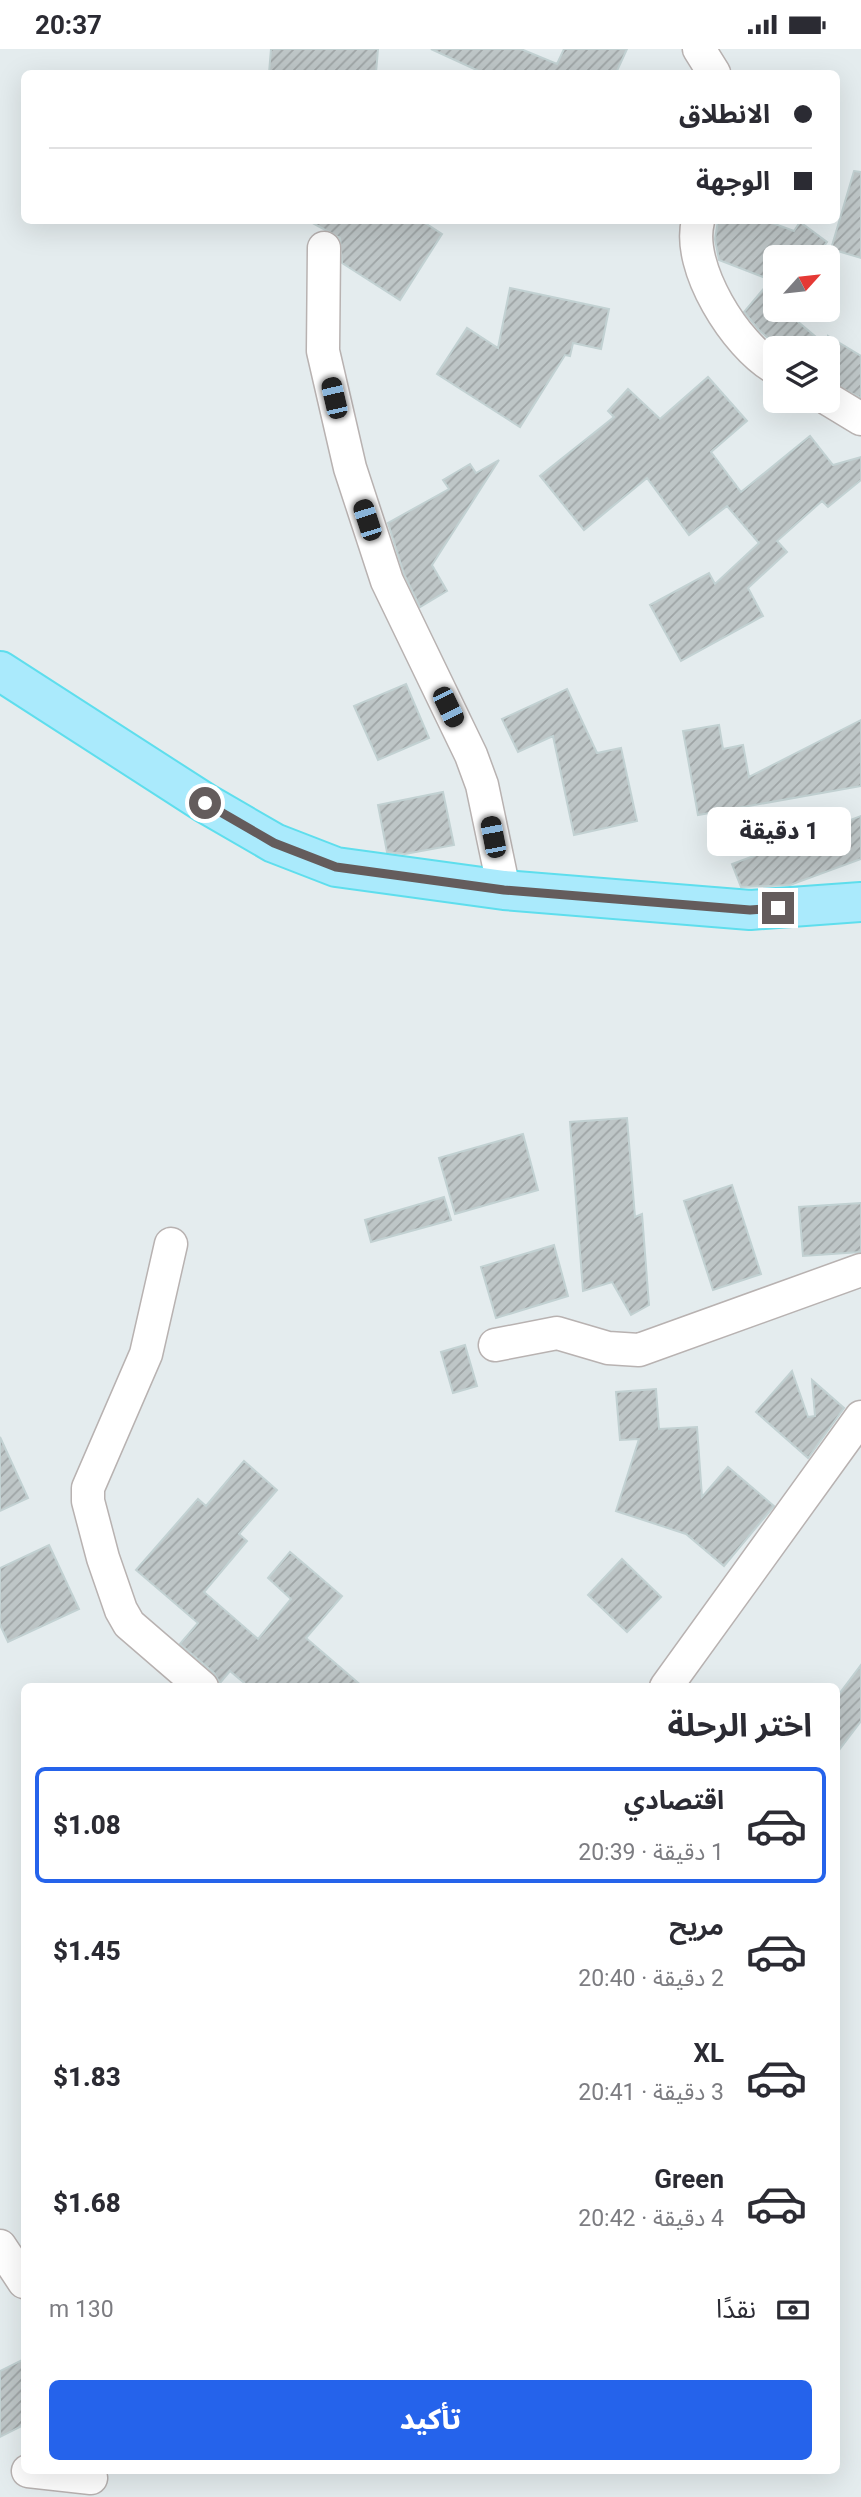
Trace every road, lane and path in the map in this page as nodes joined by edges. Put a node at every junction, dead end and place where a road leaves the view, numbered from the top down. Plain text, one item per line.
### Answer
1 (699, 49) edge
2 (712, 70) edge
3 (698, 224) edge
4 (324, 248) dead end
5 (763, 361) edge
6 (840, 406) edge
7 (861, 419) edge
8 (0, 671) edge
9 (504, 890) junction
10 (861, 902) edge
11 (172, 1244) dead end
12 (861, 1270) edge
13 (495, 1345) dead end
14 (861, 1417) edge
15 (197, 1683) edge
16 (669, 1683) edge
17 (0, 2246) edge
18 (21, 2278) edge
19 (0, 2466) edge
20 (21, 2470) edge
21 (43, 2474) edge
22 (88, 2482) edge

1 - 2 street
3 - 5 street
4 - 9 street
6 - 7 street
8 - 9 main road
9 - 10 main road
11 - 15 street
12 - 13 street
14 - 16 street
17 - 18 street
19 - 20 street
21 - 22 street

